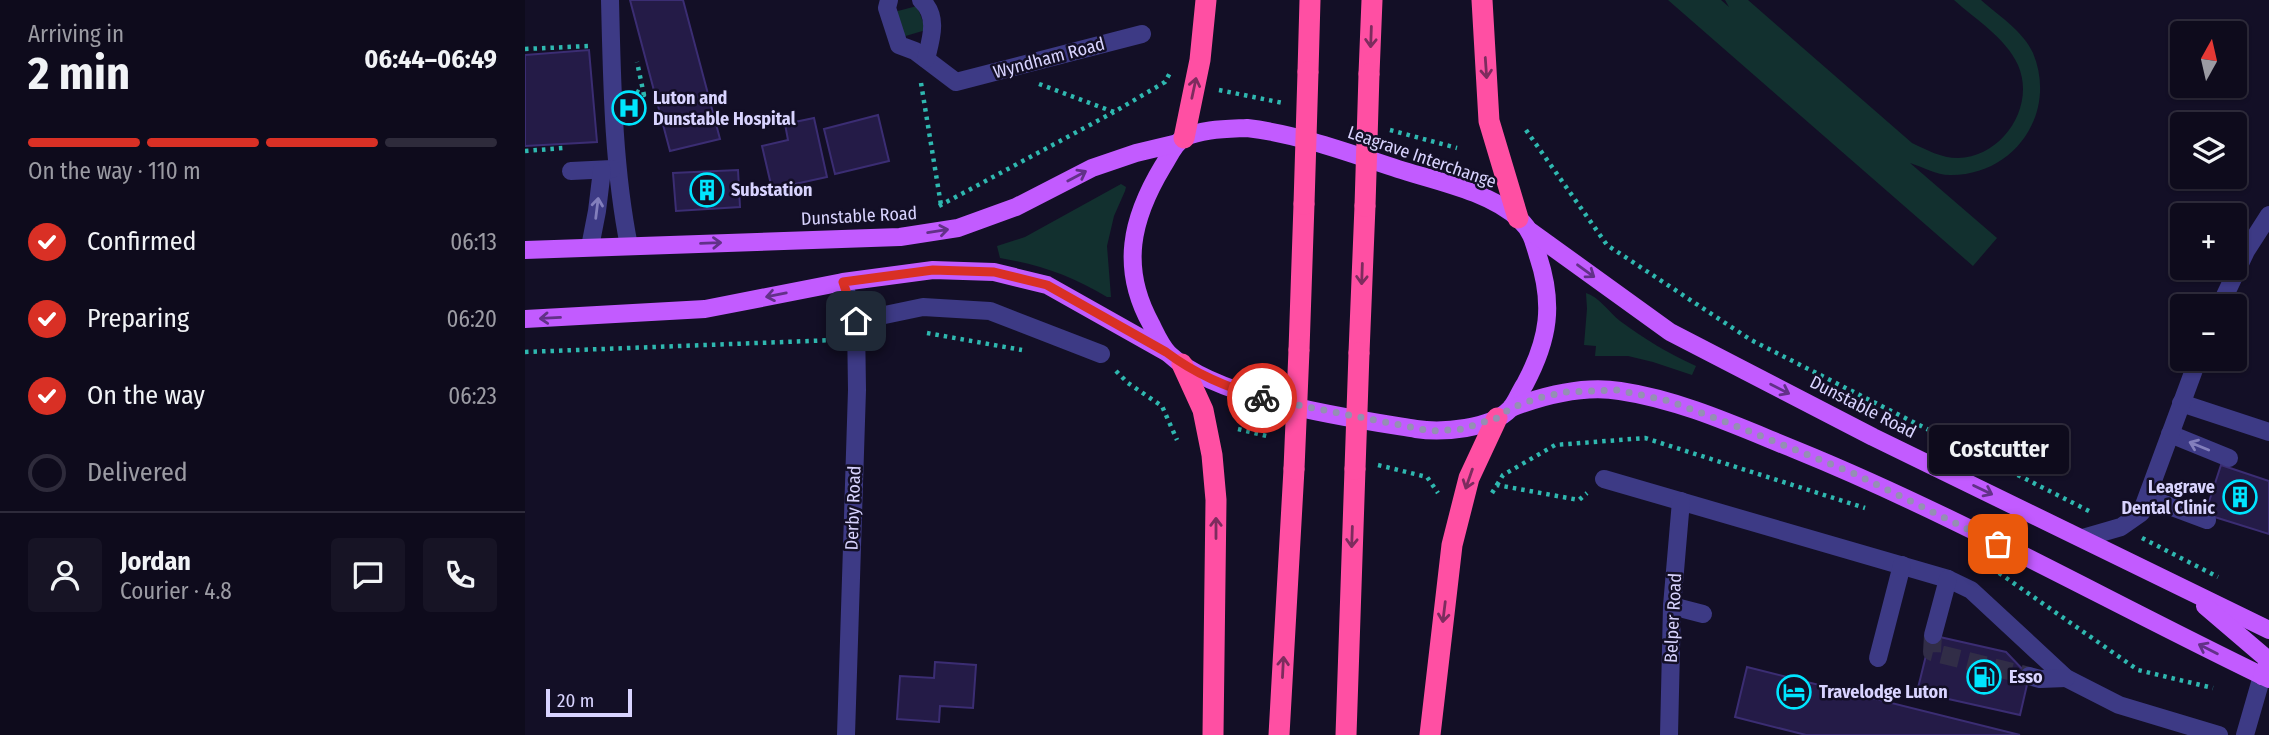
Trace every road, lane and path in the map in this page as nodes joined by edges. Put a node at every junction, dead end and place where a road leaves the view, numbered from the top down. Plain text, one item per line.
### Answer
1 (610, 0) edge
2 (889, 0) edge
3 (921, 0) edge
4 (1206, 0) edge
5 (1310, 0) edge
6 (1372, 0) edge
7 (1482, 0) edge
8 (1142, 34) dead end
9 (921, 55) junction
10 (1175, 63) dead end
11 (1002, 70) junction
12 (1114, 112) junction
13 (1526, 130) dead end
14 (1181, 140) junction
15 (572, 148) dead end
16 (525, 151) edge
17 (610, 169) junction
18 (571, 171) dead end
19 (2269, 215) edge
20 (1524, 225) junction
21 (636, 245) junction
22 (590, 247) junction
23 (525, 250) edge
24 (843, 282) junction
25 (2226, 294) edge
26 (525, 319) edge
27 (856, 330) junction
28 (925, 332) dead end
29 (525, 352) edge
30 (1031, 352) dead end
31 (1101, 354) joint
32 (1174, 358) junction
33 (2193, 371) edge
34 (2181, 403) junction
35 (1504, 413) junction
36 (2269, 432) edge
37 (2170, 434) junction
38 (1177, 440) dead end
39 (2229, 458) dead end
40 (1604, 479) joint
41 (1491, 497) dead end
42 (2148, 498) junction
43 (1681, 501) junction
44 (2099, 517) dead end
45 (2207, 520) dead end
46 (2083, 538) junction
47 (2142, 538) dead end
48 (1902, 565) junction
49 (1948, 579) junction
50 (2223, 579) dead end
51 (2187, 590) junction
52 (1672, 606) junction
53 (1703, 614) dead end
54 (2269, 630) edge
55 (1933, 635) dead end
56 (1878, 658) dead end
57 (2029, 676) tunnel mouth
58 (2066, 678) junction
59 (2265, 678) edge
60 (846, 735) edge
61 (1213, 735) edge
62 (1279, 735) edge
63 (1346, 735) edge
64 (1430, 735) edge
65 (1669, 735) edge
66 (2219, 735) edge
67 (2245, 735) edge

1 - 17 street
2 - 9 street
3 - 9 street
14 -> 4 highway
62 -> 5 highway, bridge
6 -> 63 highway, bridge
7 -> 20 highway
8 - 11 street, Wyndham Road
9 - 11 street, Wyndham Road
9 - 12 path
10 - 12 path
11 - 12 path
13 - 44 path
14 - 20 main road, Leagrave Interchange
21 -> 14 main road, Dunstable Road
14 - 32 main road
15 - 16 path
17 - 18 street
17 - 21 street
22 -> 17 street
19 - 25 street
20 - 35 main road
20 -> 46 main road, Dunstable Road
21 - 22 main road, Dunstable Road
22 - 23 main road, Dunstable Road
24 -> 26 main road
24 - 27 street, Derby Road
24 - 32 main road
27 - 29 path
27 - 31 street
27 - 60 street, Derby Road
28 - 30 path
31 - 38 path
32 - 35 main road
61 -> 32 highway
33 - 34 street
34 - 36 street
34 - 37 street
59 -> 35 main road
35 -> 64 highway
39 -> 37 street
37 - 42 street
40 - 41 path
40 - 43 street
42 - 45 street
42 - 46 street
43 - 48 street
43 - 52 street, Belper Road
46 - 51 main road, Dunstable Road
47 - 50 path
48 - 49 street
48 - 56 street
49 - 55 street
49 - 58 street
51 - 54 main road, Dunstable Road
51 - 59 main road
52 - 53 street
52 - 65 street, Belper Road
57 - 58 street
58 - 66 street
59 - 67 street

